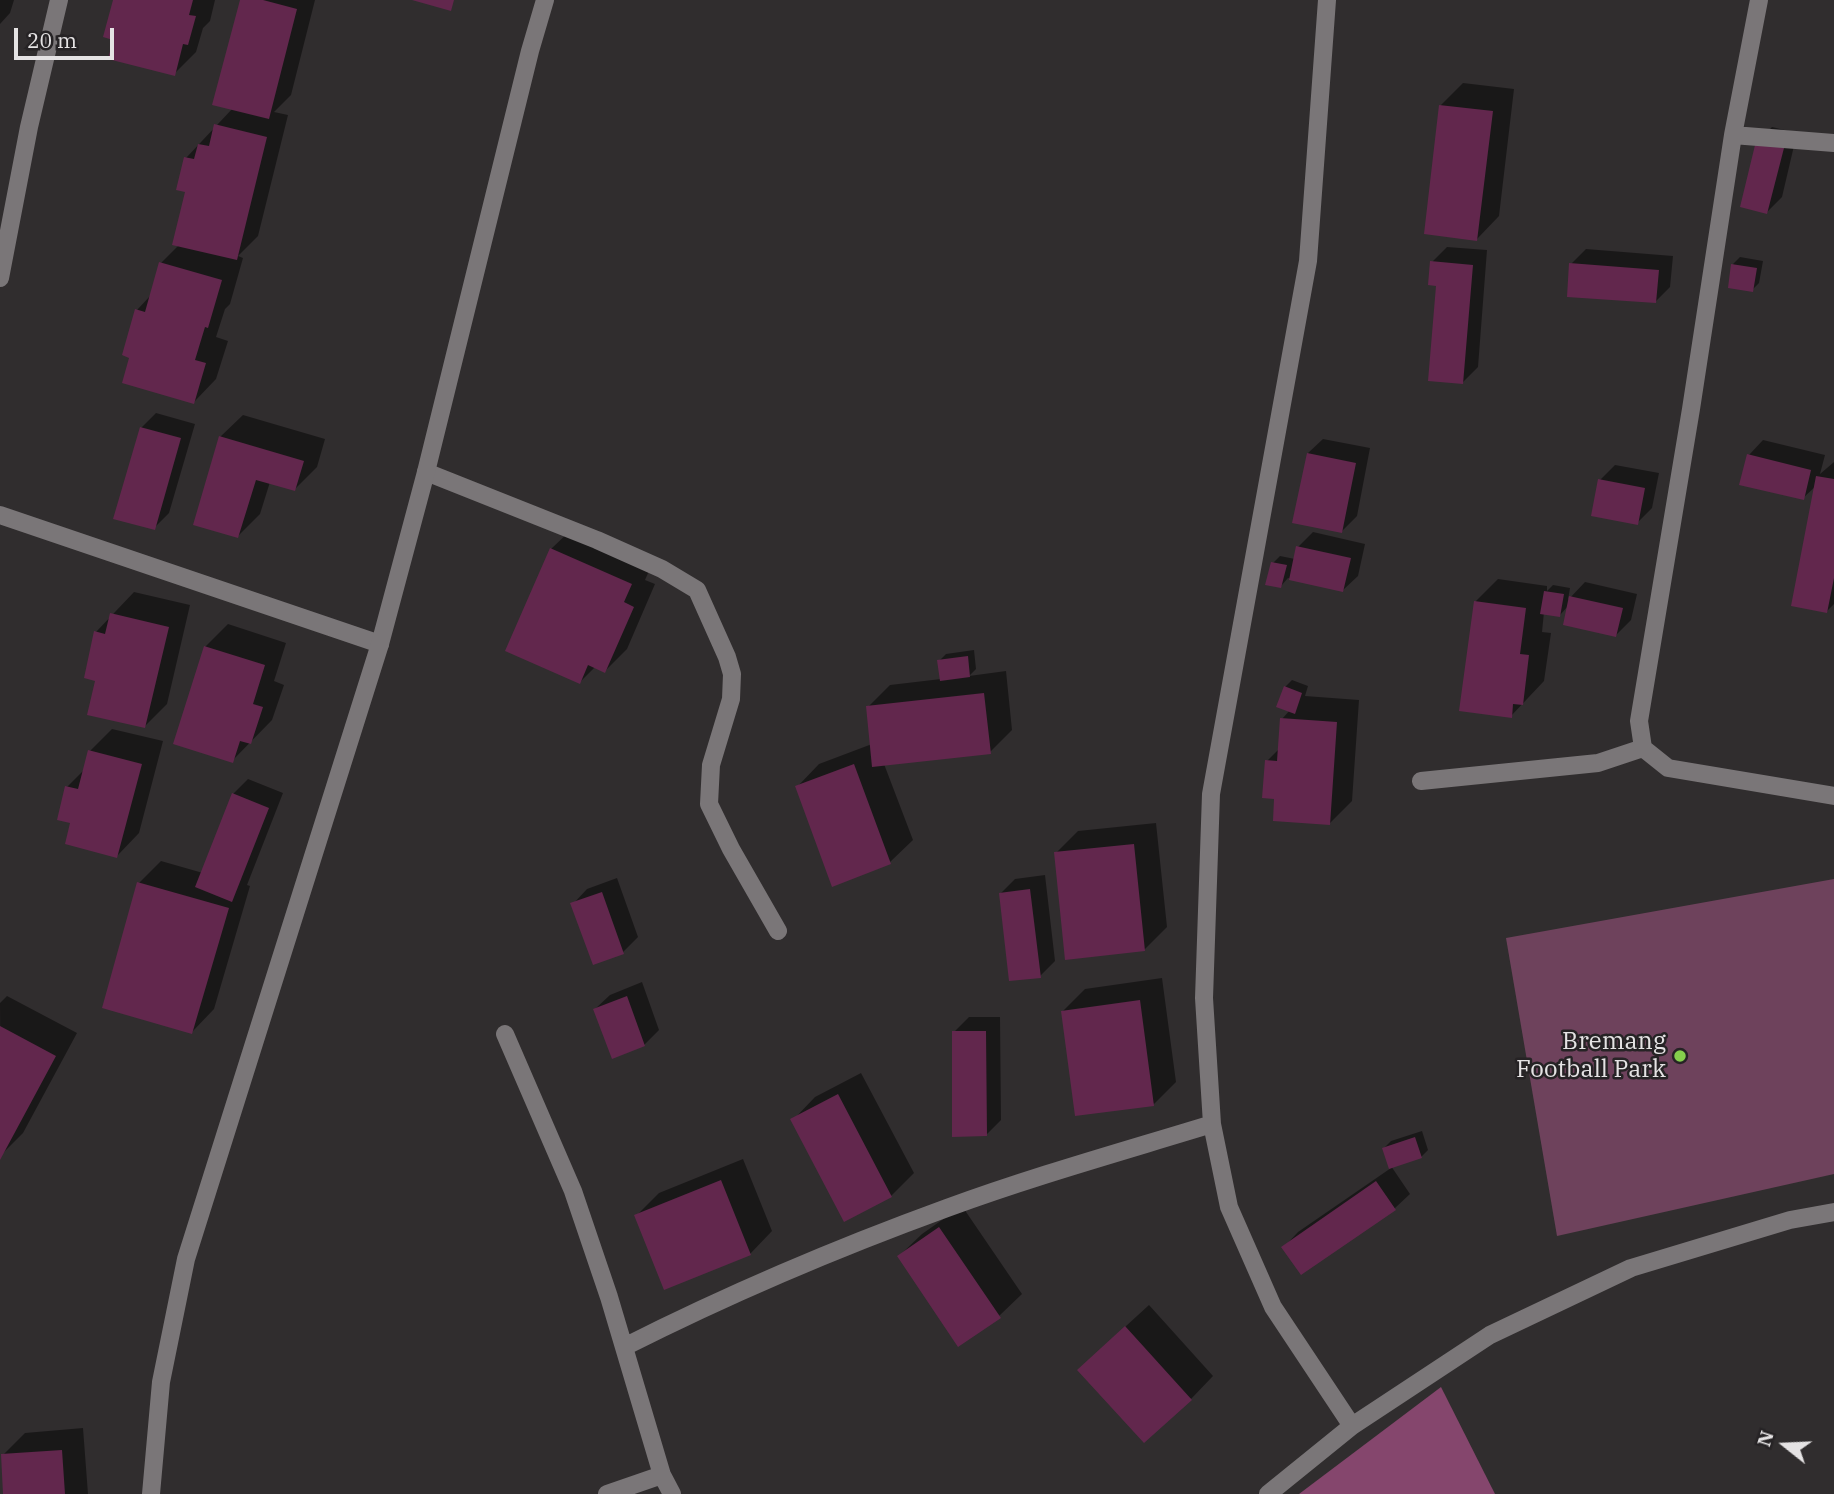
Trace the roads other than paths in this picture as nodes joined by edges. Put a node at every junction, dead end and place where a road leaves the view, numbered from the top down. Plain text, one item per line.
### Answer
1 (59, 0) edge
2 (545, 0) edge
3 (1327, 0) edge
4 (1759, 0) edge
5 (1733, 135) junction
6 (1834, 143) edge
7 (0, 278) edge
8 (426, 472) junction
9 (0, 515) edge
10 (380, 645) junction
11 (1643, 748) junction
12 (1421, 781) dead end
13 (1834, 796) edge
14 (778, 930) dead end
15 (505, 1034) dead end
16 (1212, 1124) junction
17 (1834, 1212) edge
18 (624, 1347) junction
19 (1352, 1426) junction
20 (662, 1475) junction
21 (151, 1494) edge
22 (607, 1494) edge
23 (672, 1494) edge
24 (1268, 1494) edge

1 - 7 street
2 - 8 street
3 - 16 street
4 - 5 street
5 - 6 street
5 - 11 street
8 - 10 street
8 - 14 street
9 - 10 street
10 - 21 street
11 - 12 street
11 - 13 street
15 - 18 street
16 - 18 street
16 - 19 street
17 - 19 street
18 - 20 street
19 - 24 street
20 - 22 street
20 - 23 street

